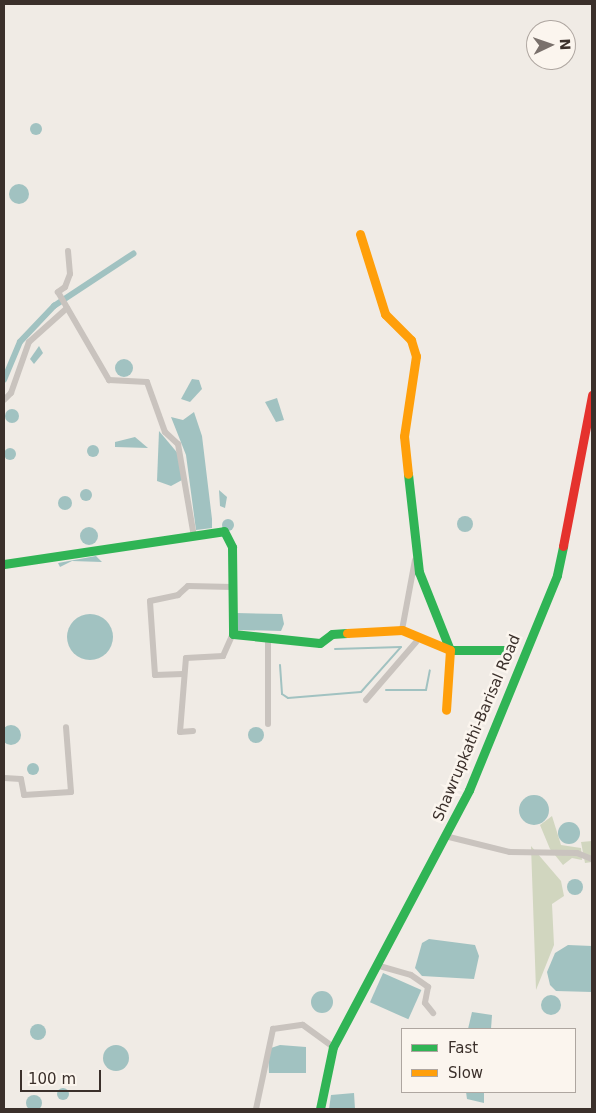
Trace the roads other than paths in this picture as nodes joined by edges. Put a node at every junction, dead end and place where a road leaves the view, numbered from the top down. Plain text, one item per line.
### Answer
1 (360, 234) dead end
2 (68, 251) dead end
3 (66, 307) junction
4 (592, 395) edge
5 (4, 400) edge
6 (194, 536) junction
7 (416, 546) junction
8 (4, 564) edge
9 (233, 587) junction
10 (402, 630) junction
11 (233, 634) junction
12 (268, 637) junction
13 (416, 642) dead end
14 (450, 650) junction
15 (506, 650) dead end
16 (183, 674) junction
17 (366, 700) dead end
18 (446, 710) dead end
19 (268, 724) dead end
20 (66, 727) dead end
21 (193, 731) dead end
22 (4, 778) edge
23 (445, 836) junction
24 (592, 859) edge
25 (376, 965) junction
26 (433, 1013) dead end
27 (332, 1047) junction
28 (256, 1109) edge
29 (320, 1109) edge

1 - 7 street
2 - 3 street
3 - 5 street
3 - 6 street
4 - 23 street, Shawrupkathi-Barisal Road
6 - 8 street
6 - 9 street
7 - 10 street
7 - 14 street
9 - 11 street
9 - 16 street
10 - 12 street
10 - 14 street
11 - 12 street
11 - 16 street
12 - 19 street
13 - 17 street
14 - 15 street
14 - 18 street
16 - 21 street
20 - 22 street
23 - 24 street
23 - 25 street, Shawrupkathi-Barisal Road
25 - 26 street
25 - 27 street, Shawrupkathi-Barisal Road
27 - 28 street
27 - 29 street, Shawrupkathi-Barisal Road

